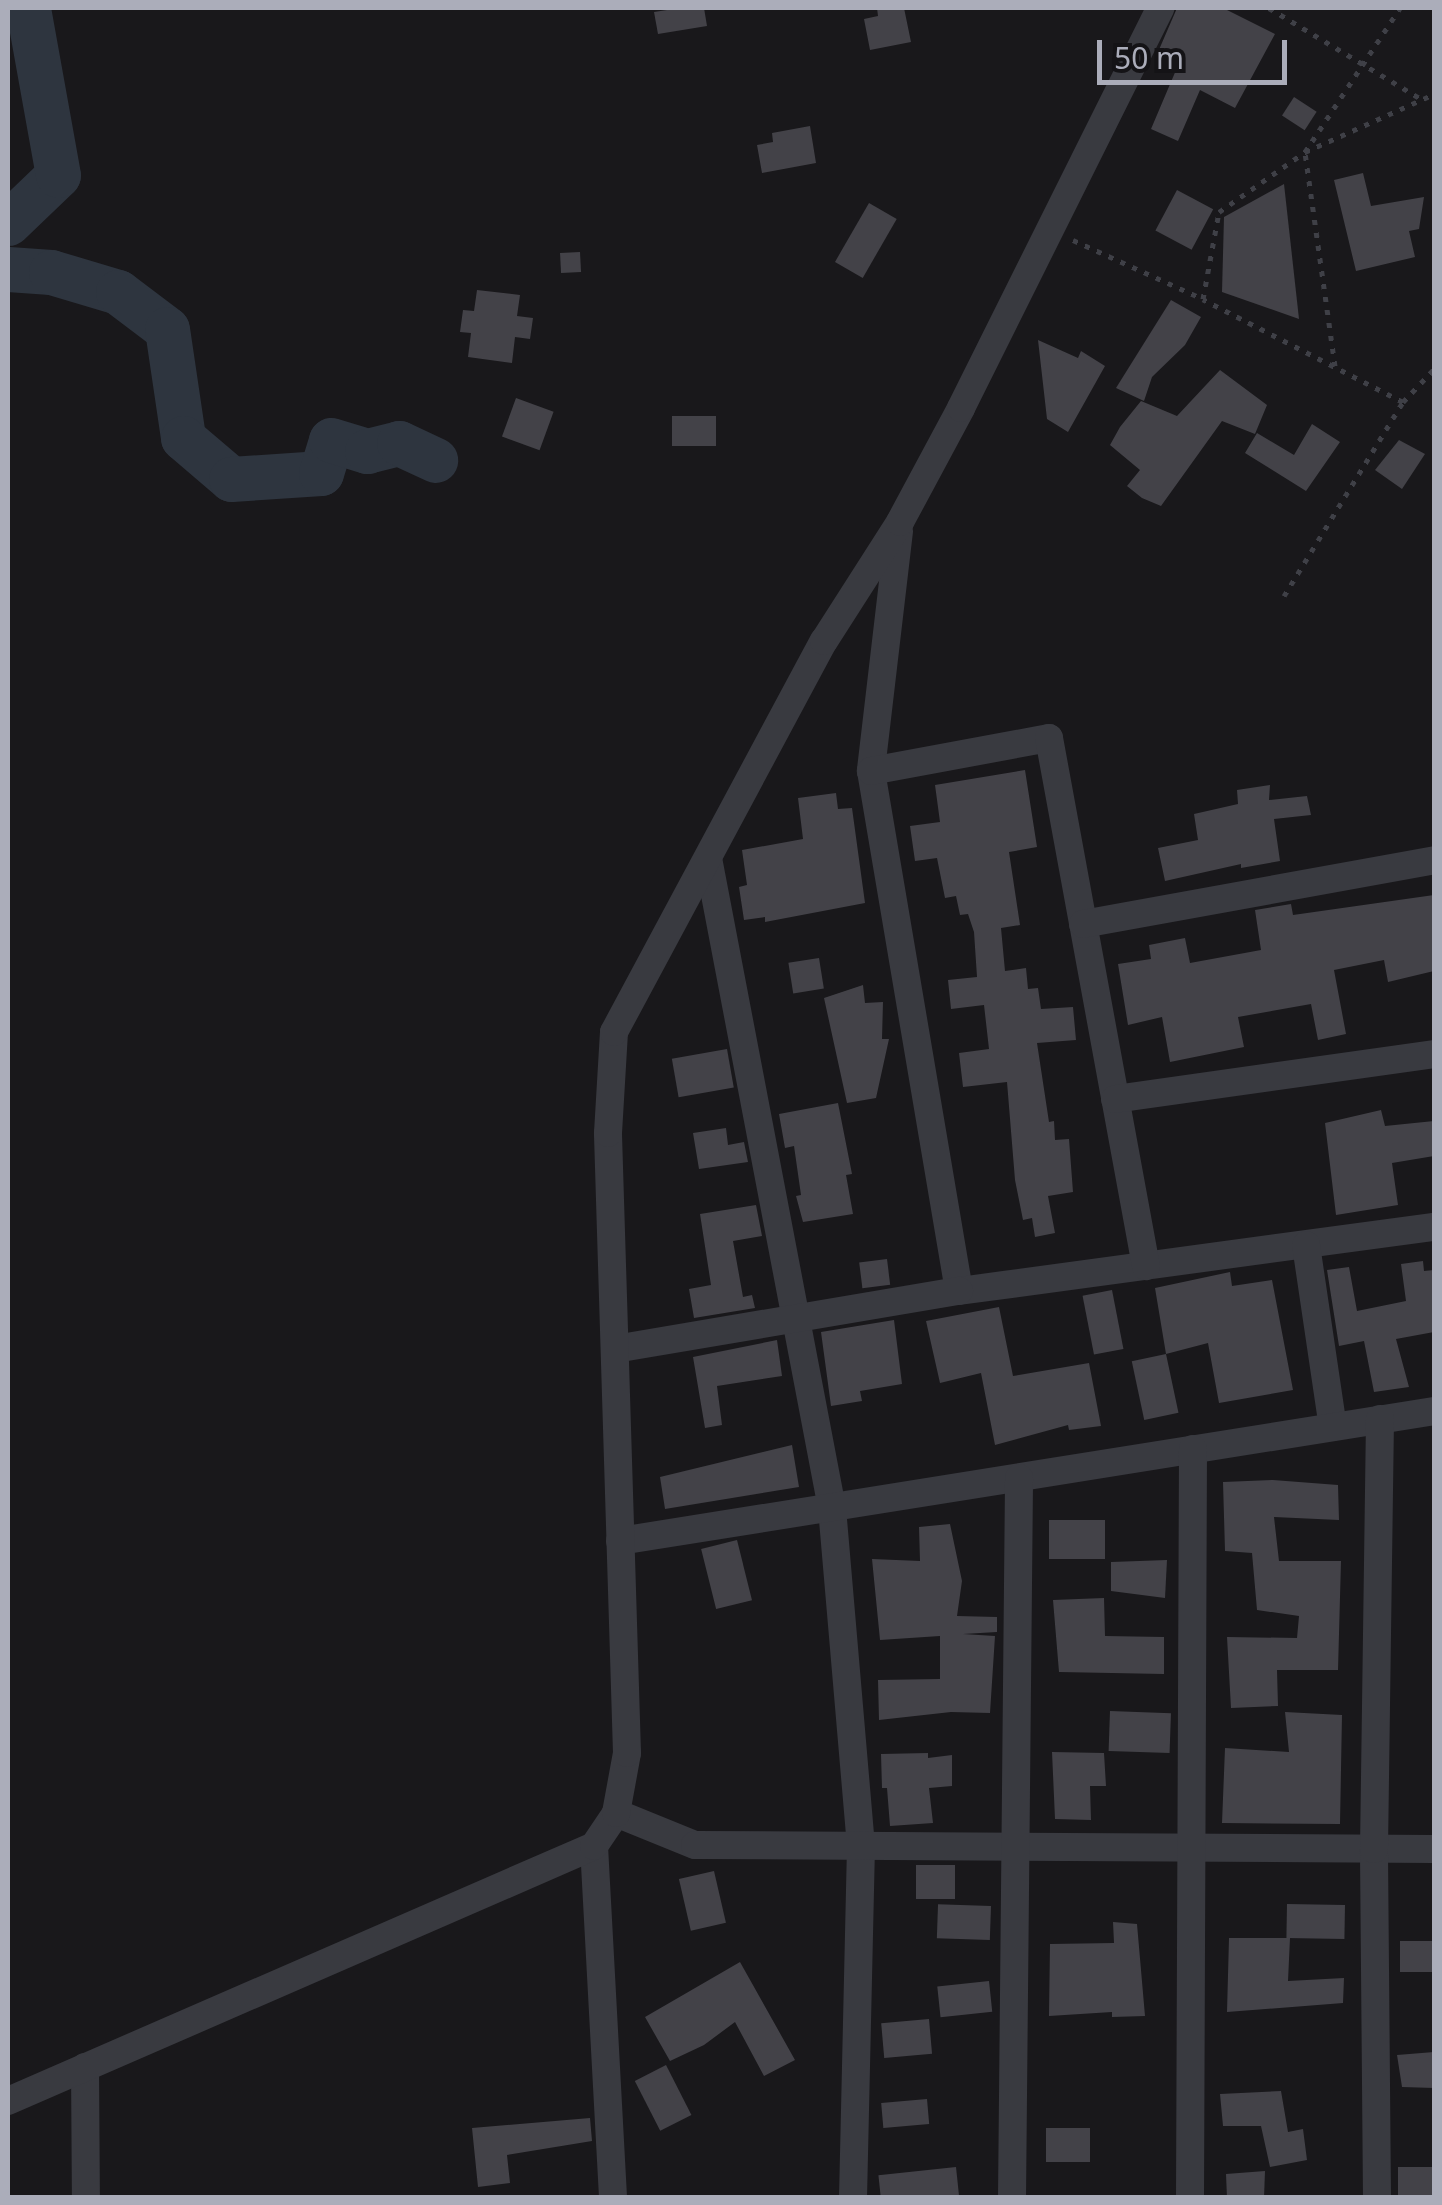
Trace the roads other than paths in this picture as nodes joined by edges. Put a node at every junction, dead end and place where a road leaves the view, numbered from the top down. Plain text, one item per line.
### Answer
1 (1160, 8) edge
2 (900, 522) junction
3 (871, 771) junction
4 (708, 858) junction
5 (1434, 860) edge
6 (1083, 924) junction
7 (1434, 1054) edge
8 (1116, 1099) junction
9 (1434, 1226) edge
10 (1306, 1245) junction
11 (1146, 1266) junction
12 (959, 1291) junction
13 (795, 1318) junction
14 (615, 1349) junction
15 (1434, 1411) edge
16 (1380, 1420) junction
17 (1333, 1427) junction
18 (1193, 1450) junction
19 (1019, 1478) junction
20 (832, 1508) junction
21 (620, 1542) junction
22 (616, 1813) junction
23 (594, 1846) junction
24 (861, 1846) junction
25 (1018, 1847) junction
26 (1194, 1848) junction
27 (1374, 1849) junction
28 (1434, 1849) edge
29 (85, 2066) junction
30 (8, 2102) edge
31 (86, 2198) edge
32 (613, 2198) edge
33 (853, 2198) edge
34 (1012, 2198) edge
35 (1190, 2198) edge
36 (1377, 2198) edge

1 - 2 street
2 - 3 street
2 - 4 street
3 - 6 street
3 - 12 street
4 - 13 street
4 - 14 street
5 - 6 street
6 - 8 street
7 - 8 street
8 - 11 street
9 - 10 street
10 - 11 street
10 - 17 street
11 - 12 street
12 - 13 street
13 - 14 street
13 - 20 street
14 - 21 street
15 - 16 street
16 - 17 street
16 - 27 street
17 - 18 street
18 - 19 street
18 - 26 street
19 - 20 street
19 - 25 street
20 - 21 street
20 - 24 street
21 - 22 street
22 - 23 street
22 - 24 street
23 - 29 street
23 - 32 street
24 - 25 street
24 - 33 street
25 - 26 street
25 - 34 street
26 - 27 street
26 - 35 street
27 - 28 street
27 - 36 street
29 - 30 street
29 - 31 street

